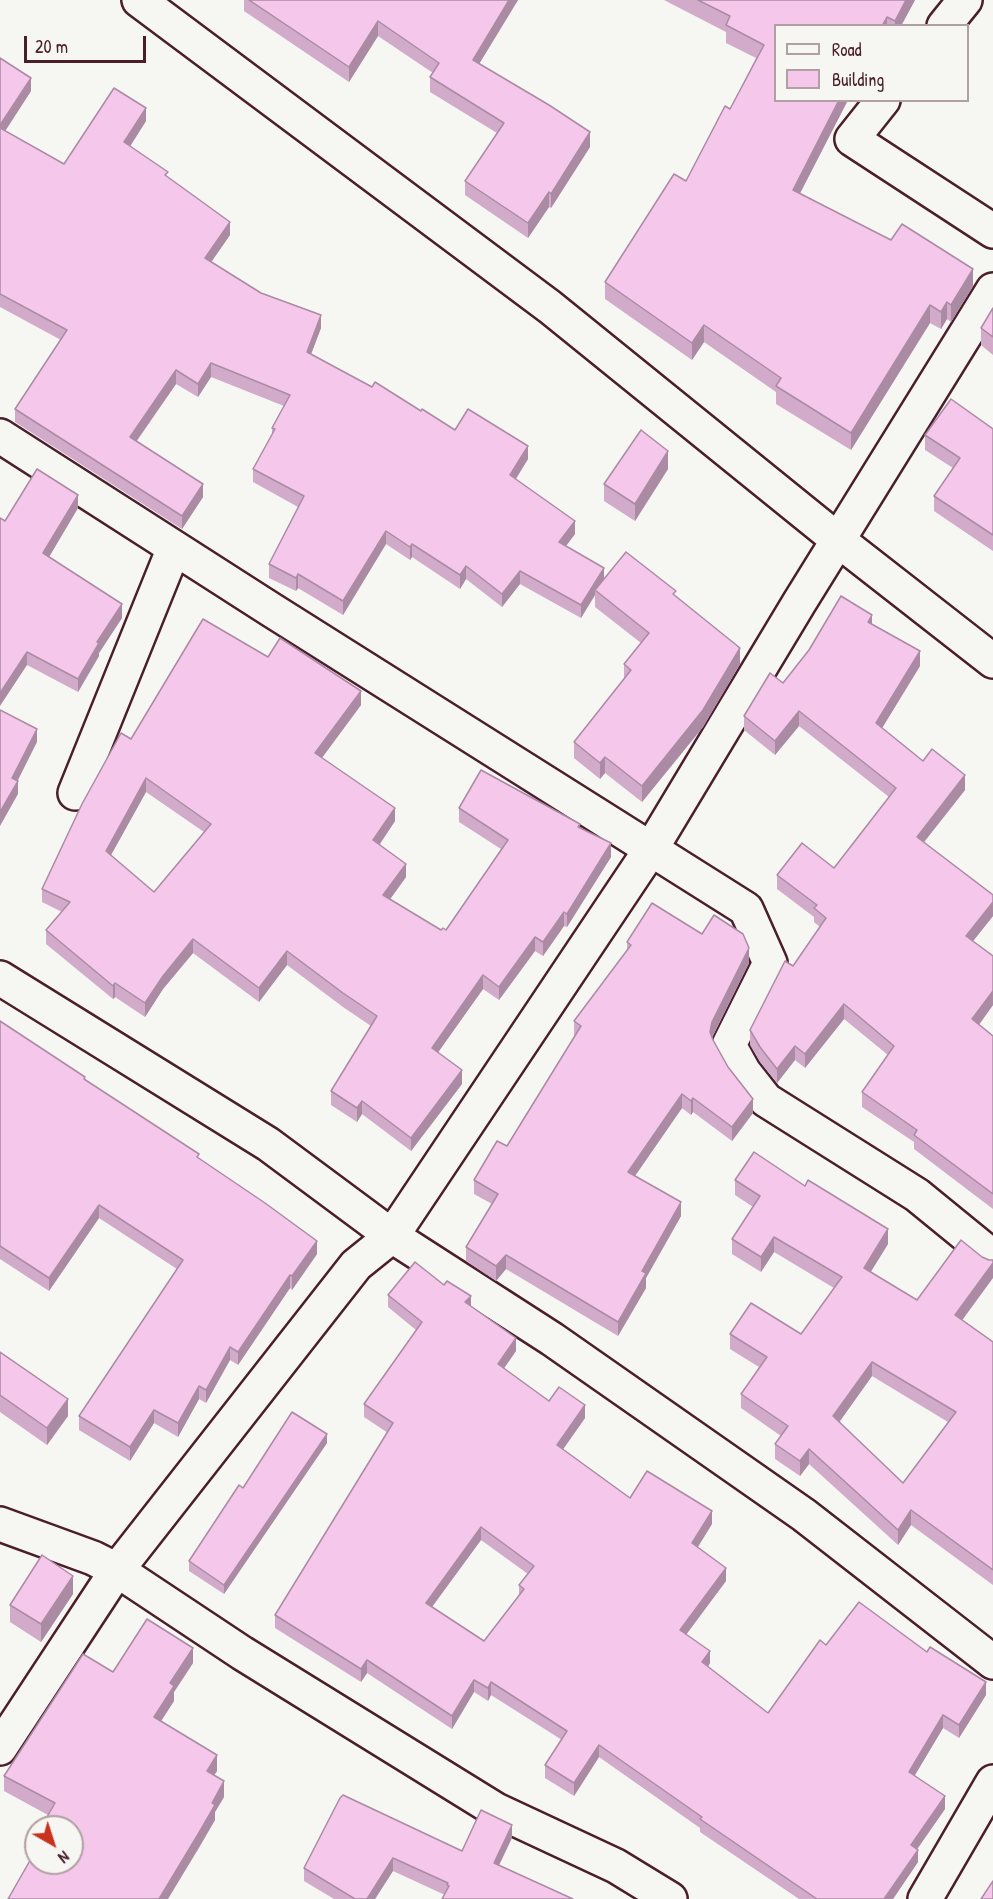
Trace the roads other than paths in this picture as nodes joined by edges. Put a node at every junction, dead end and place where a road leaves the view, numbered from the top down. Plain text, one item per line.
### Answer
1 (139, 0) edge
2 (965, 0) edge
3 (946, 24) edge
4 (881, 102) edge
5 (993, 231) edge
6 (993, 290) edge
7 (0, 436) edge
8 (838, 540) junction
9 (174, 548) junction
10 (993, 661) edge
11 (75, 793) dead end
12 (651, 849) junction
13 (0, 978) edge
14 (392, 1236) junction
15 (993, 1257) edge
16 (0, 1524) edge
17 (117, 1570) junction
18 (993, 1662) edge
19 (0, 1748) edge
20 (993, 1782) edge
21 (670, 1899) edge
22 (925, 1899) edge

1 - 8 street
2 - 3 street
4 - 5 street
6 - 8 street
7 - 9 street
8 - 10 street
8 - 12 street
9 - 11 street
9 - 12 street
12 - 14 street
12 - 15 street
13 - 14 street
14 - 17 street
14 - 18 street
16 - 17 street
17 - 19 street
17 - 21 street
20 - 22 street

